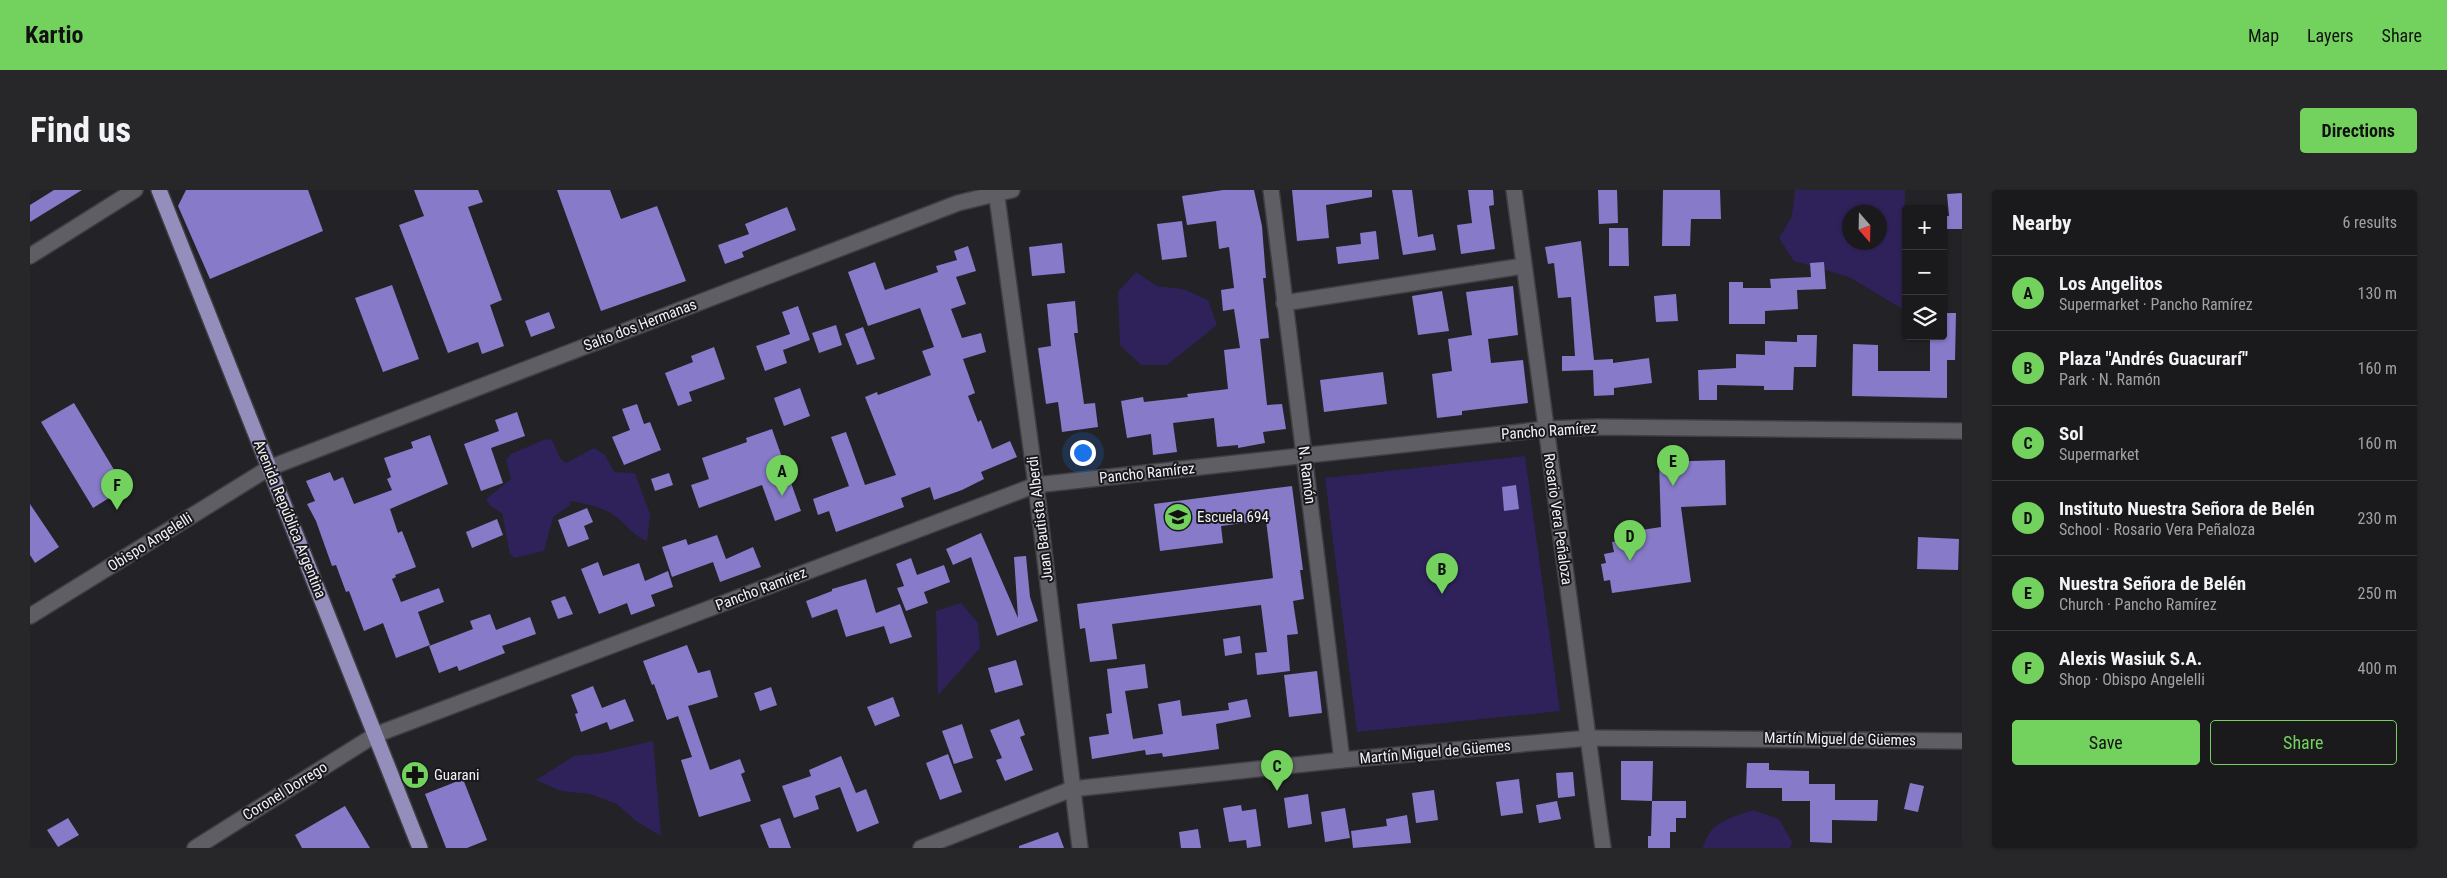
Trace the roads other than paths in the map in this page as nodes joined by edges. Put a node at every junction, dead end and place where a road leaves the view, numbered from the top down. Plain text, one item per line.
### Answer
1 (135, 190) edge
2 (159, 190) edge
3 (1012, 190) edge
4 (1271, 190) edge
5 (1514, 190) edge
6 (996, 191) edge
7 (30, 256) edge
8 (1523, 266) junction
9 (1284, 303) junction
10 (1546, 429) junction
11 (1962, 431) edge
12 (1304, 456) junction
13 (269, 468) junction
14 (1036, 485) junction
15 (30, 616) edge
16 (375, 735) junction
17 (1589, 738) junction
18 (1962, 741) edge
19 (1342, 760) junction
20 (1072, 789) junction
21 (195, 848) edge
22 (420, 848) edge
23 (921, 848) edge
24 (1080, 848) edge
25 (1602, 848) edge

1 - 7 street
2 - 13 main road, Avenida República Argentina
3 - 6 street, Salto dos Hermanas
4 - 9 street, N. Ramón
5 - 8 street, Rosario Vera Peñaloza
6 - 13 street, Salto dos Hermanas
6 - 14 street, Juan Bautista Alberdi
8 - 9 street
8 - 10 street, Rosario Vera Peñaloza
9 - 12 street, N. Ramón
10 - 11 street, Pancho Ramírez
10 - 12 street, Pancho Ramírez
10 - 17 street, Rosario Vera Peñaloza
12 - 14 street, Pancho Ramírez
12 - 19 street, N. Ramón
13 - 15 street, Obispo Angelelli
13 - 16 main road, Avenida República Argentina
14 - 16 street, Pancho Ramírez
14 - 20 street, Juan Bautista Alberdi
16 - 21 street, Coronel Dorrego
16 - 22 main road, Avenida República Argentina
17 - 18 street, Martín Miguel de Güemes
17 - 19 street, Martín Miguel de Güemes
17 - 25 street, Rosario Vera Peñaloza
19 - 20 street, Martín Miguel de Güemes
20 - 23 street, Martín Miguel de Güemes
20 - 24 street, Juan Bautista Alberdi

